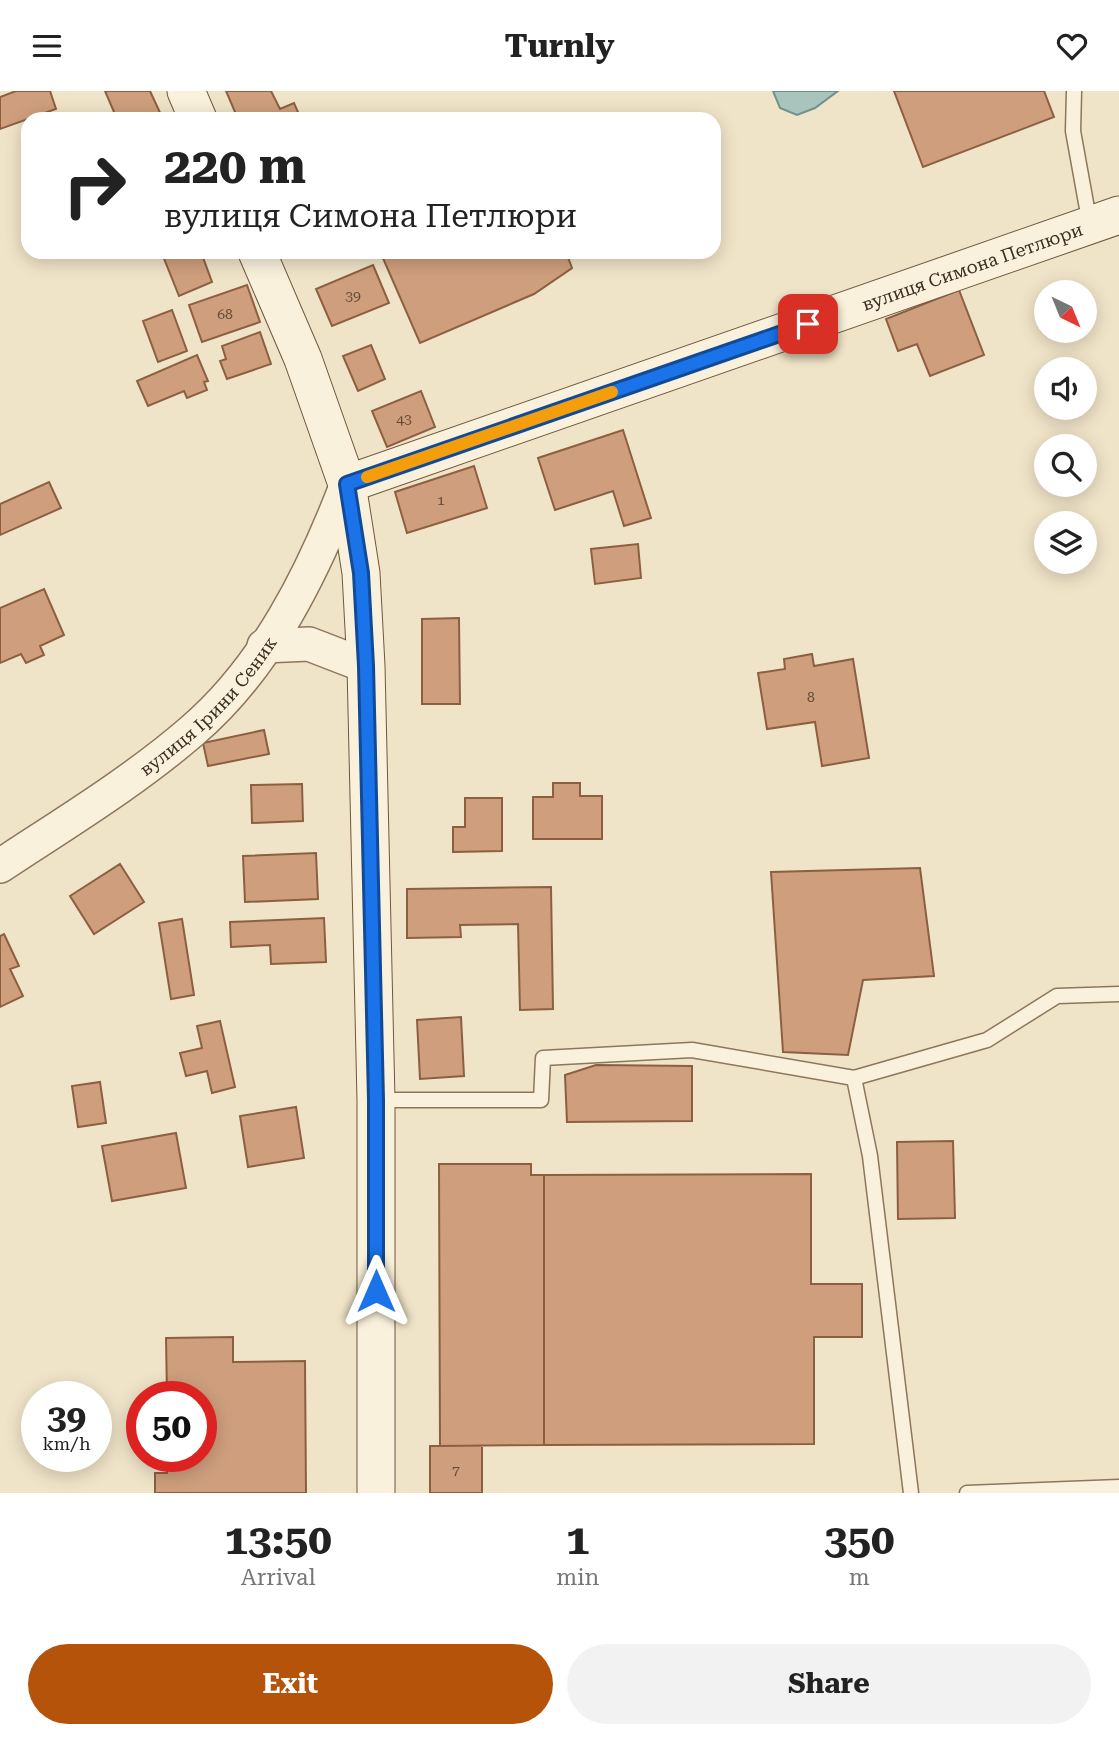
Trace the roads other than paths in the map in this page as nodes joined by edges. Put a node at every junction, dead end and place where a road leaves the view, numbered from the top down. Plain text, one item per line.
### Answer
1 (186, 91) edge
2 (1074, 91) edge
3 (195, 112) edge
4 (1105, 220) edge
5 (260, 259) edge
6 (347, 484) junction
7 (264, 646) junction
8 (366, 666) junction
9 (0, 866) edge
10 (1119, 994) edge
11 (854, 1078) junction
12 (376, 1100) junction
13 (1119, 1487) edge
14 (376, 1493) edge
15 (911, 1493) edge
16 (967, 1493) edge

1 - 3 main road
2 - 4 lane
4 - 6 main road, вулиця Симона Петлюри
5 - 6 main road
6 - 7 street, вулиця Ірини Сеник
6 - 8 main road
7 - 8 street
7 - 9 street, вулиця Ірини Сеник
8 - 12 main road
10 - 11 lane
11 - 12 lane
11 - 15 lane
12 - 14 main road
13 - 16 lane

